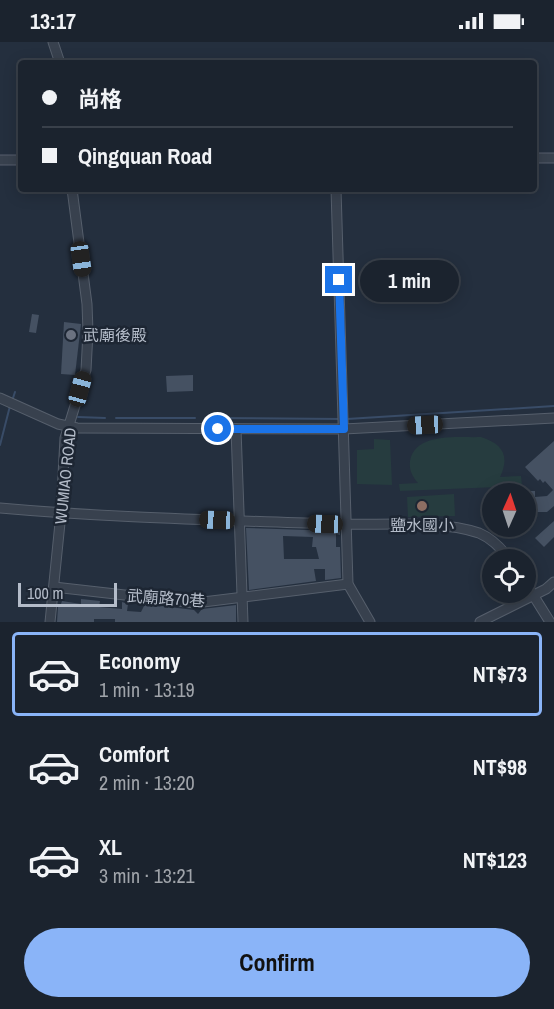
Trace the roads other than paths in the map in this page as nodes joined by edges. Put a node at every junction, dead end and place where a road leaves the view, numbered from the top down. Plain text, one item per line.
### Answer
1 (53, 42) edge
2 (59, 60) edge
3 (537, 158) edge
4 (554, 158) edge
5 (0, 159) edge
6 (18, 160) edge
7 (72, 192) edge
8 (336, 192) edge
9 (2, 399) edge
10 (554, 418) edge
11 (68, 426) junction
12 (344, 427) junction
13 (236, 429) junction
14 (2, 508) edge
15 (61, 513) junction
16 (239, 521) junction
17 (346, 525) junction
18 (500, 549) edge
19 (554, 582) edge
20 (348, 584) junction
21 (54, 587) junction
22 (536, 594) edge
23 (243, 597) junction
24 (536, 598) edge
25 (518, 603) edge
26 (50, 622) edge
27 (243, 622) edge
28 (370, 622) edge
29 (480, 622) edge
30 (550, 622) edge

1 - 2 street
3 - 4 street
5 - 6 street
7 - 11 street, WUMIAO ROAD
8 - 12 street
9 - 11 street
10 - 12 street
11 - 13 street
11 - 15 street, WUMIAO ROAD
12 - 13 street
12 - 17 street
13 - 16 street
14 - 15 street
15 - 16 street
15 - 21 street, WUMIAO ROAD
16 - 17 street
16 - 23 street
17 - 18 street
17 - 20 street
19 - 22 street
20 - 23 street, 武廟路70巷
20 - 28 street
21 - 23 street, 武廟路70巷
21 - 26 street, WUMIAO ROAD
23 - 27 street
24 - 30 street
25 - 29 street

